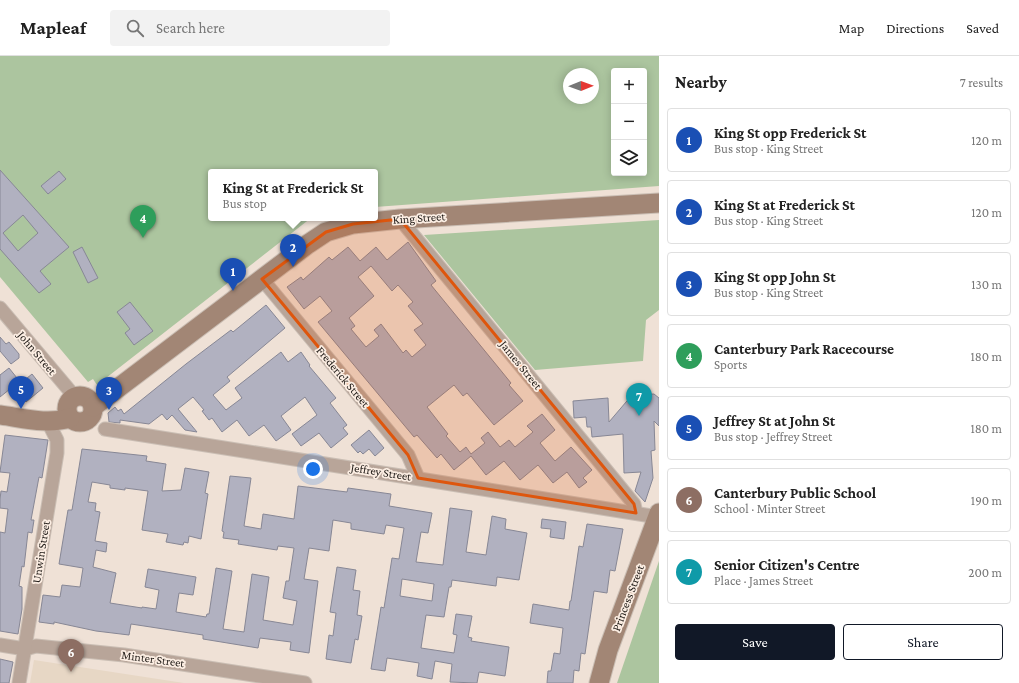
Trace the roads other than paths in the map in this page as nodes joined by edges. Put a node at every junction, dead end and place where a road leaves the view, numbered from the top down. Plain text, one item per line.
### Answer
1 (659, 203) edge
2 (400, 219) junction
3 (262, 279) junction
4 (0, 308) edge
5 (75, 397) junction
6 (94, 407) junction
7 (0, 415) edge
8 (70, 418) junction
9 (48, 422) junction
10 (105, 429) dead end
11 (418, 478) junction
12 (636, 513) junction
13 (658, 515) edge
14 (0, 645) edge
15 (26, 649) junction
16 (19, 683) edge
17 (305, 683) edge
18 (599, 683) edge

1 - 2 main road, King Street
2 - 3 main road, King Street
2 - 12 street, James Street
3 - 6 main road, King Street
3 - 11 street, Frederick Street
4 - 5 street, John Street
5 - 6 main road
5 - 8 main road
6 - 8 main road
7 - 9 main road
8 - 9 main road
9 - 15 street, Unwin Street
10 - 11 street, Jeffrey Street
11 - 12 street, Jeffrey Street
12 - 13 street, Jeffrey Street
13 - 18 main road, Princess Street
14 - 15 street, Minter Street
15 - 16 street, Unwin Street
15 - 17 street, Minter Street

